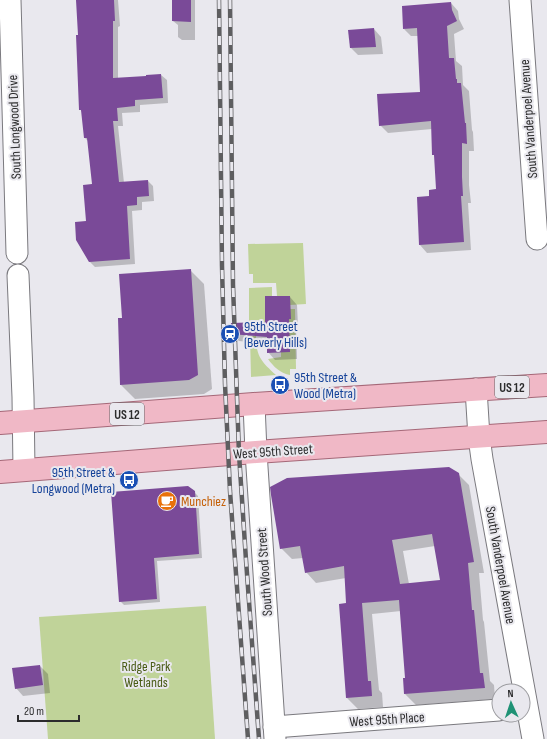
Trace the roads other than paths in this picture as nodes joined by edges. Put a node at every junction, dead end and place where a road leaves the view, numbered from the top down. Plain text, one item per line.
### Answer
1 (10, 0) edge
2 (520, 0) edge
3 (537, 239) dead end
4 (17, 253) dead end
5 (18, 275) dead end
6 (547, 385) edge
7 (476, 390) junction
8 (254, 404) junction
9 (23, 421) junction
10 (0, 423) edge
11 (547, 432) edge
12 (479, 437) junction
13 (256, 452) junction
14 (24, 470) junction
15 (0, 472) edge
16 (521, 683) edge
17 (491, 711) edge
18 (529, 723) edge
19 (275, 733) edge
20 (533, 739) edge

1 - 4 street, South Longwood Drive
2 - 3 street, South Vanderpoel Avenue
5 - 9 street
6 - 7 main road, US 12
7 - 8 main road, US 12
7 - 12 street, South Vanderpoel Avenue
8 - 9 main road, US 12
8 - 13 street, South Wood Street
9 - 10 main road, US 12
9 - 14 street
11 - 12 main road, West 95th Street
12 - 13 main road, West 95th Street
12 - 16 street, South Vanderpoel Avenue
13 - 14 main road, West 95th Street
13 - 19 street, South Wood Street
14 - 15 main road, West 95th Street
17 - 19 street, West 95th Place
18 - 20 street, South Vanderpoel Avenue

